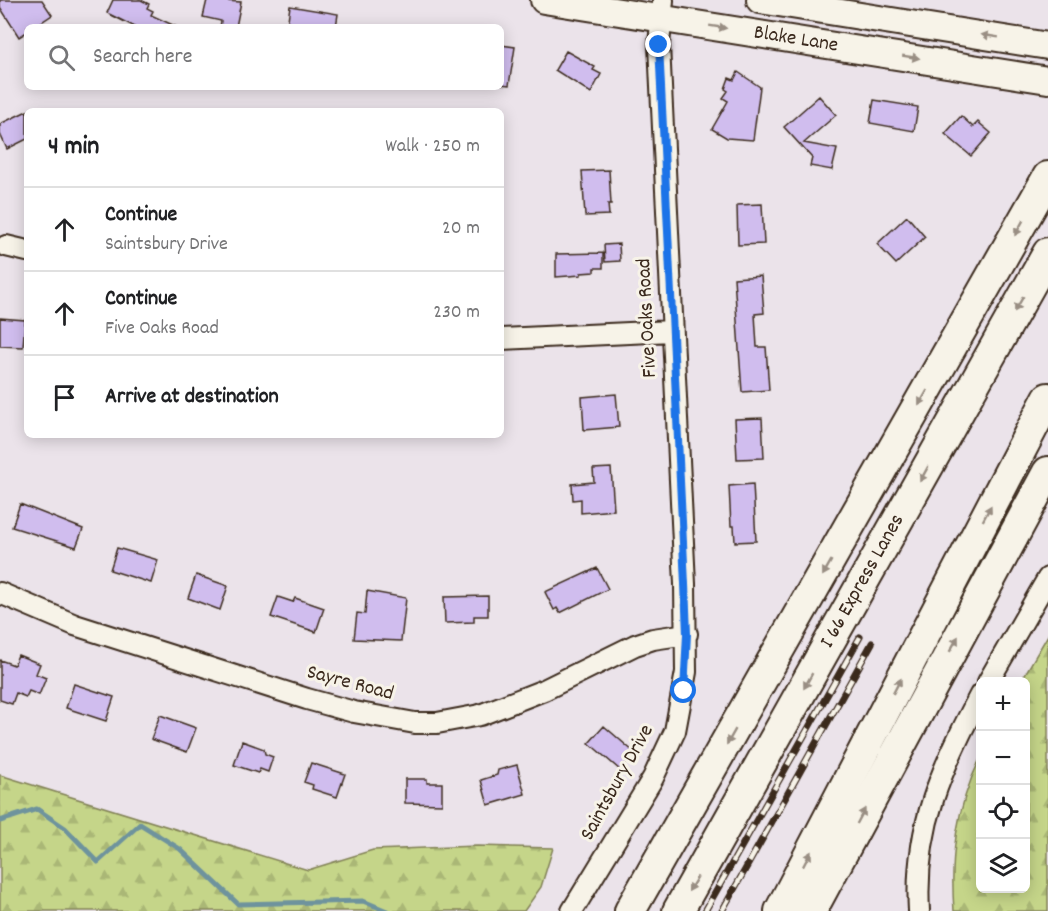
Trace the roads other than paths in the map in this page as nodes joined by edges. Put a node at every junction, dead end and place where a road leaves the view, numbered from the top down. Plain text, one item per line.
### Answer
1 (544, 0) edge
2 (760, 0) edge
3 (662, 9) edge
4 (1048, 46) edge
5 (1048, 80) edge
6 (1048, 177) edge
7 (6, 246) dead end
8 (24, 250) edge
9 (1048, 253) edge
10 (672, 331) junction
11 (504, 339) edge
12 (1048, 398) edge
13 (1048, 472) edge
14 (1048, 578) edge
15 (0, 593) edge
16 (687, 634) junction
17 (990, 677) edge
18 (976, 704) edge
19 (834, 867) junction
20 (572, 911) edge
21 (630, 911) edge
22 (678, 911) edge
23 (780, 911) edge
24 (811, 911) edge
25 (830, 911) edge
26 (919, 911) edge

1 - 3 main road, Blake Lane
4 -> 2 main road, Blake Lane
3 -> 5 main road, Blake Lane
3 - 10 street, Five Oaks Road
6 -> 21 highway
7 - 8 street
9 -> 22 highway, I 66 Express Lanes
10 - 11 street
10 - 16 street, Five Oaks Road
23 -> 12 highway
19 -> 13 highway
14 - 17 street
15 - 16 street, Sayre Road
16 - 20 street, Saintsbury Drive
18 - 26 street
19 - 24 highway
19 - 25 highway

